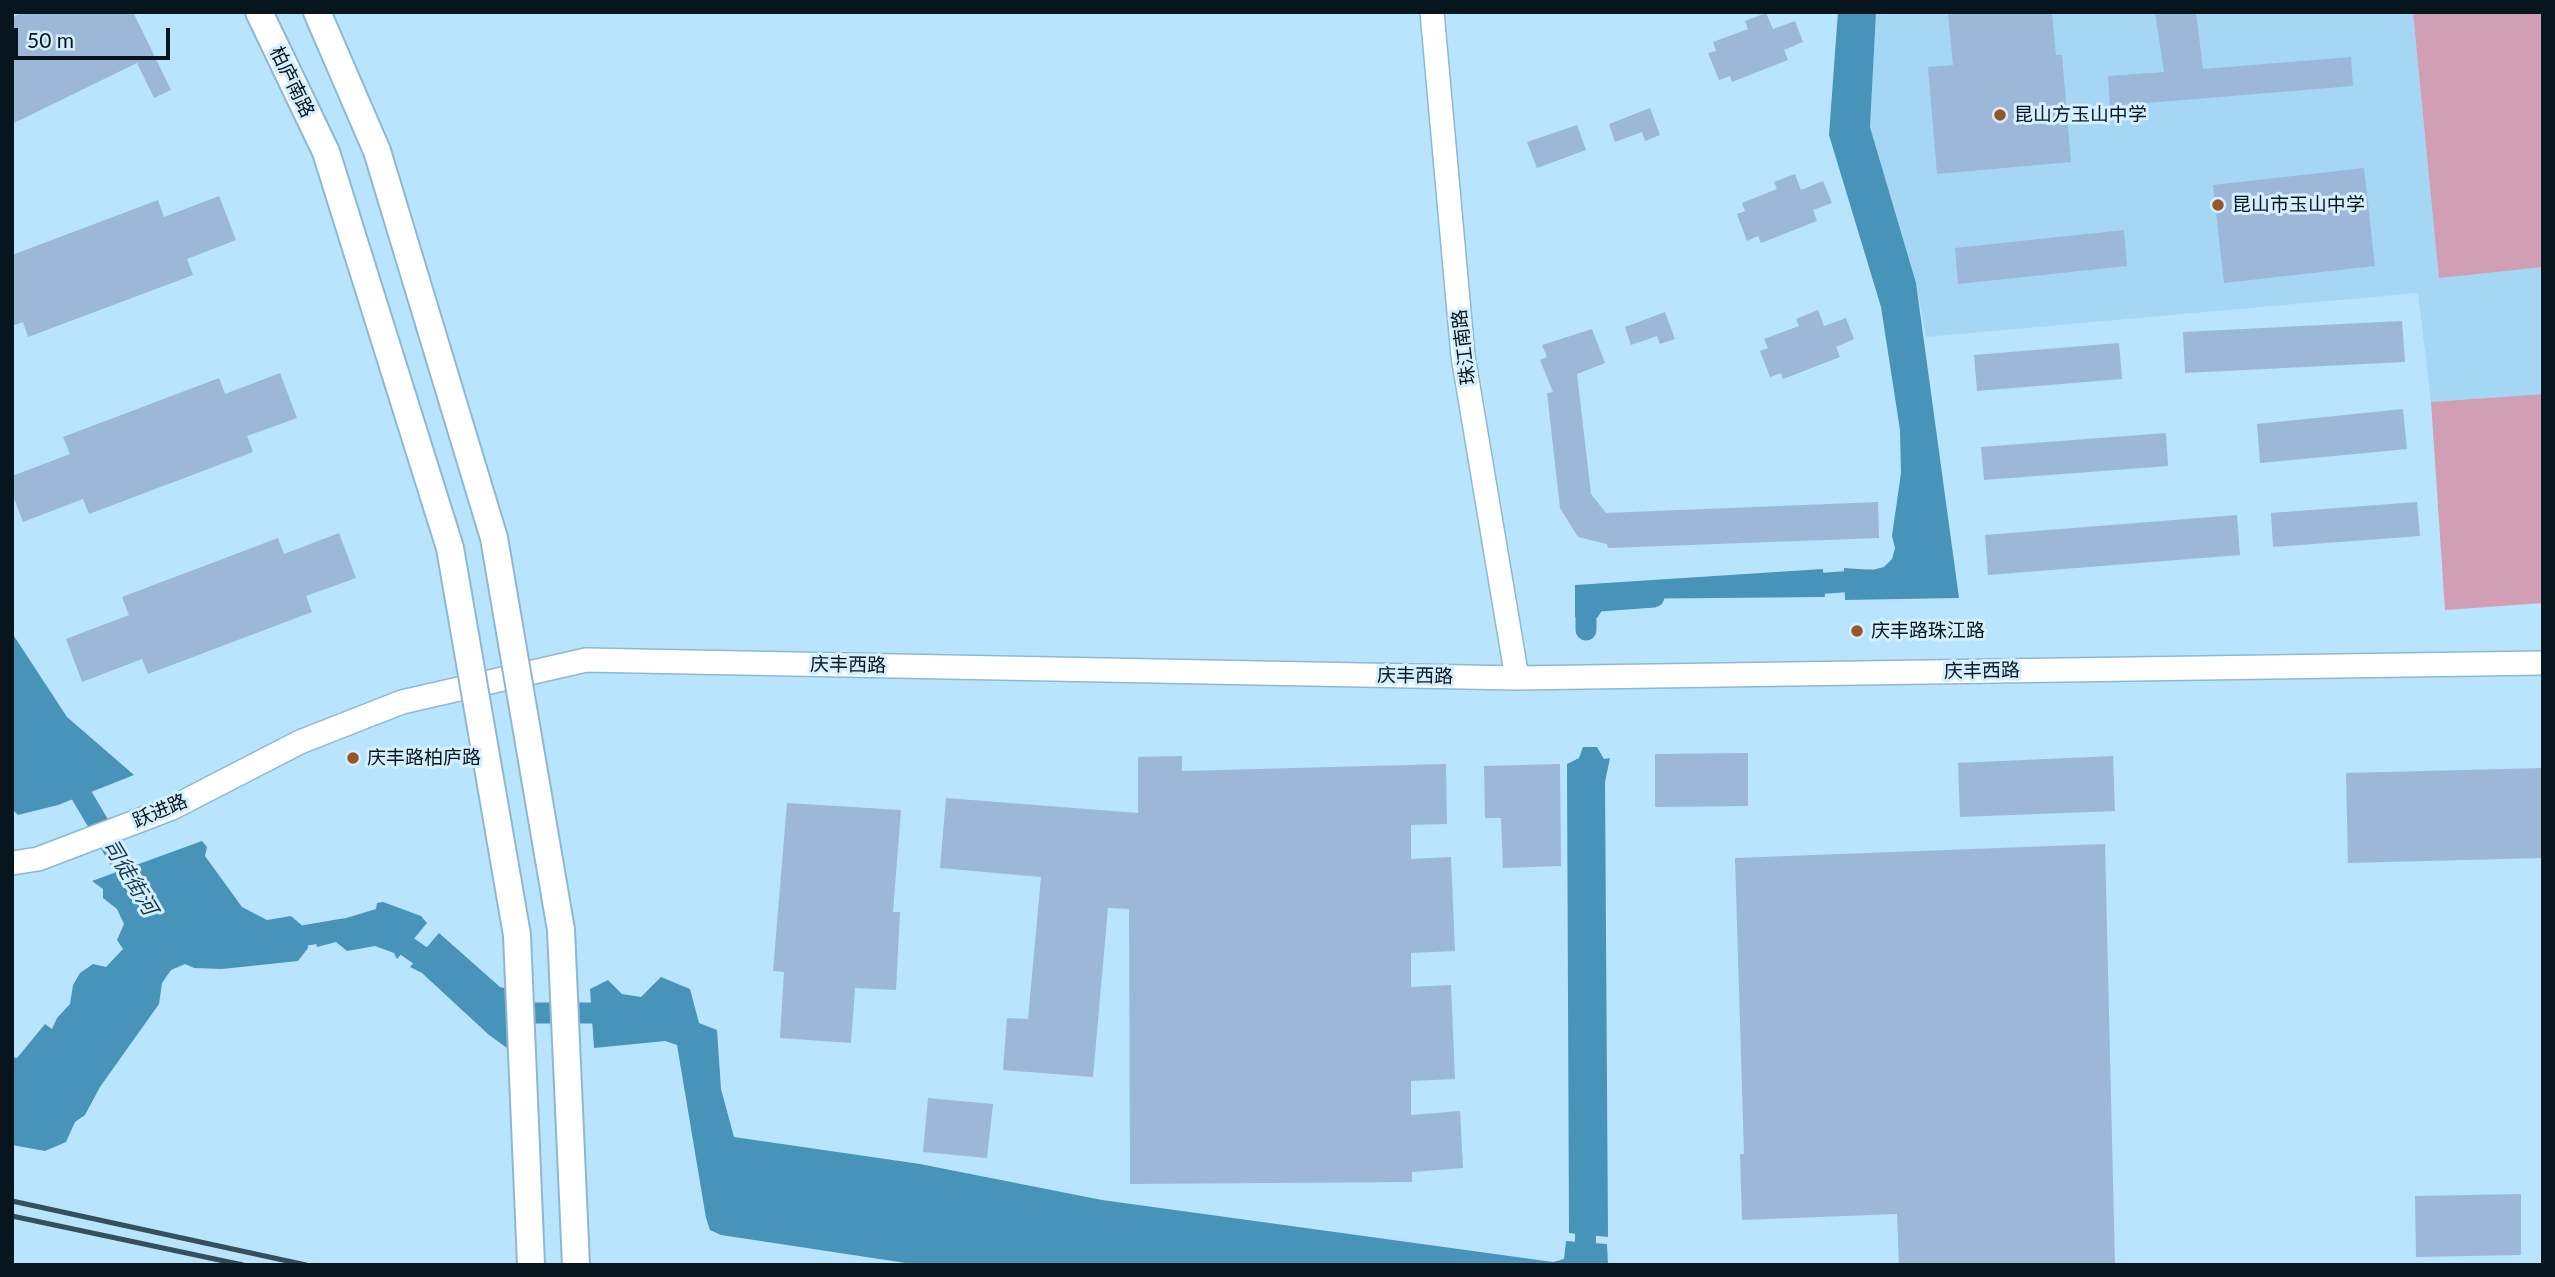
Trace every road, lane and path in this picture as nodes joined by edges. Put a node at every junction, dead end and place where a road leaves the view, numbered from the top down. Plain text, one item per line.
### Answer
1 (259, 12) edge
2 (317, 12) edge
3 (1432, 12) edge
4 (2543, 663) edge
5 (1517, 678) junction
6 (300, 742) joint
7 (12, 863) edge
8 (531, 1265) edge
9 (576, 1265) edge

1 - 8 main road, 柏庐南路, bridge
2 - 9 main road, bridge
3 - 5 street, 珠江南路
4 - 5 street, 庆丰西路
5 - 6 street, 庆丰西路
6 - 7 street, 跃进路

